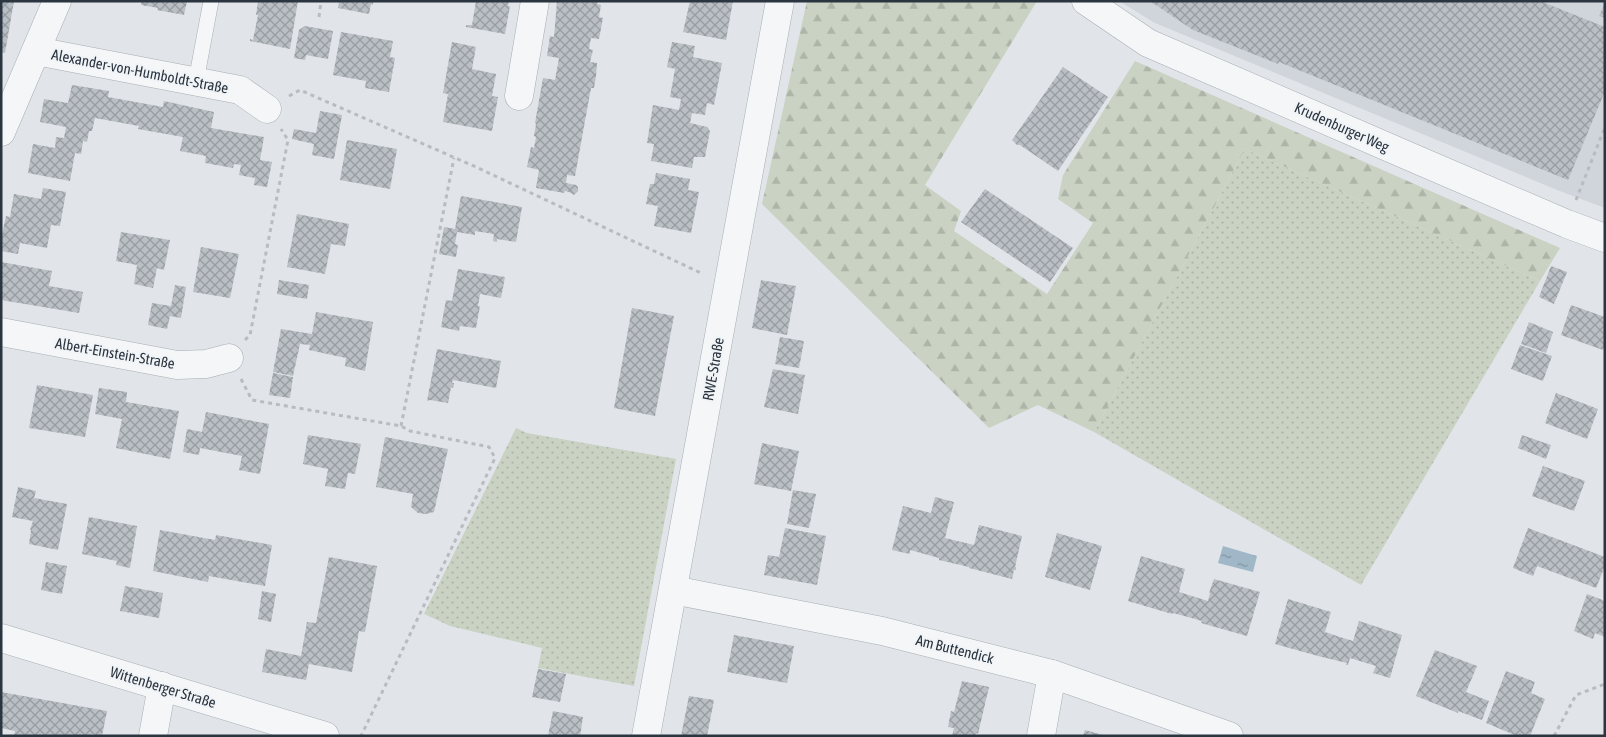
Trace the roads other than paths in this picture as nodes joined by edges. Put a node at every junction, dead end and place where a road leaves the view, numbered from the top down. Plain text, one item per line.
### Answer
1 (56, 1) edge
2 (210, 1) edge
3 (535, 1) edge
4 (780, 1) edge
5 (1086, 1) edge
6 (36, 51) junction
7 (196, 81) junction
8 (519, 96) dead end
9 (268, 109) road end
10 (1, 132) edge
11 (1605, 238) edge
12 (1, 332) edge
13 (229, 358) road end
14 (673, 590) junction
15 (1, 638) edge
16 (1052, 674) junction
17 (162, 686) junction
18 (153, 736) edge
19 (325, 736) edge
20 (646, 736) edge
21 (1041, 736) edge
22 (1229, 736) edge

1 - 6 street, Alexander-von-Humboldt-Straße
2 - 7 lane
3 - 8 street
4 - 14 street, RWE-Straße
5 - 11 street, Krudenburger Weg
6 - 7 street, Alexander-von-Humboldt-Straße
6 - 10 street, Alexander-von-Humboldt-Straße
7 - 9 street, Alexander-von-Humboldt-Straße
12 - 13 street, Albert-Einstein-Straße
14 - 16 street, Am Buttendick
14 - 20 street, RWE-Straße
15 - 17 street, Wittenberger Straße
16 - 21 street
16 - 22 street, Am Buttendick
17 - 18 street
17 - 19 street, Wittenberger Straße

